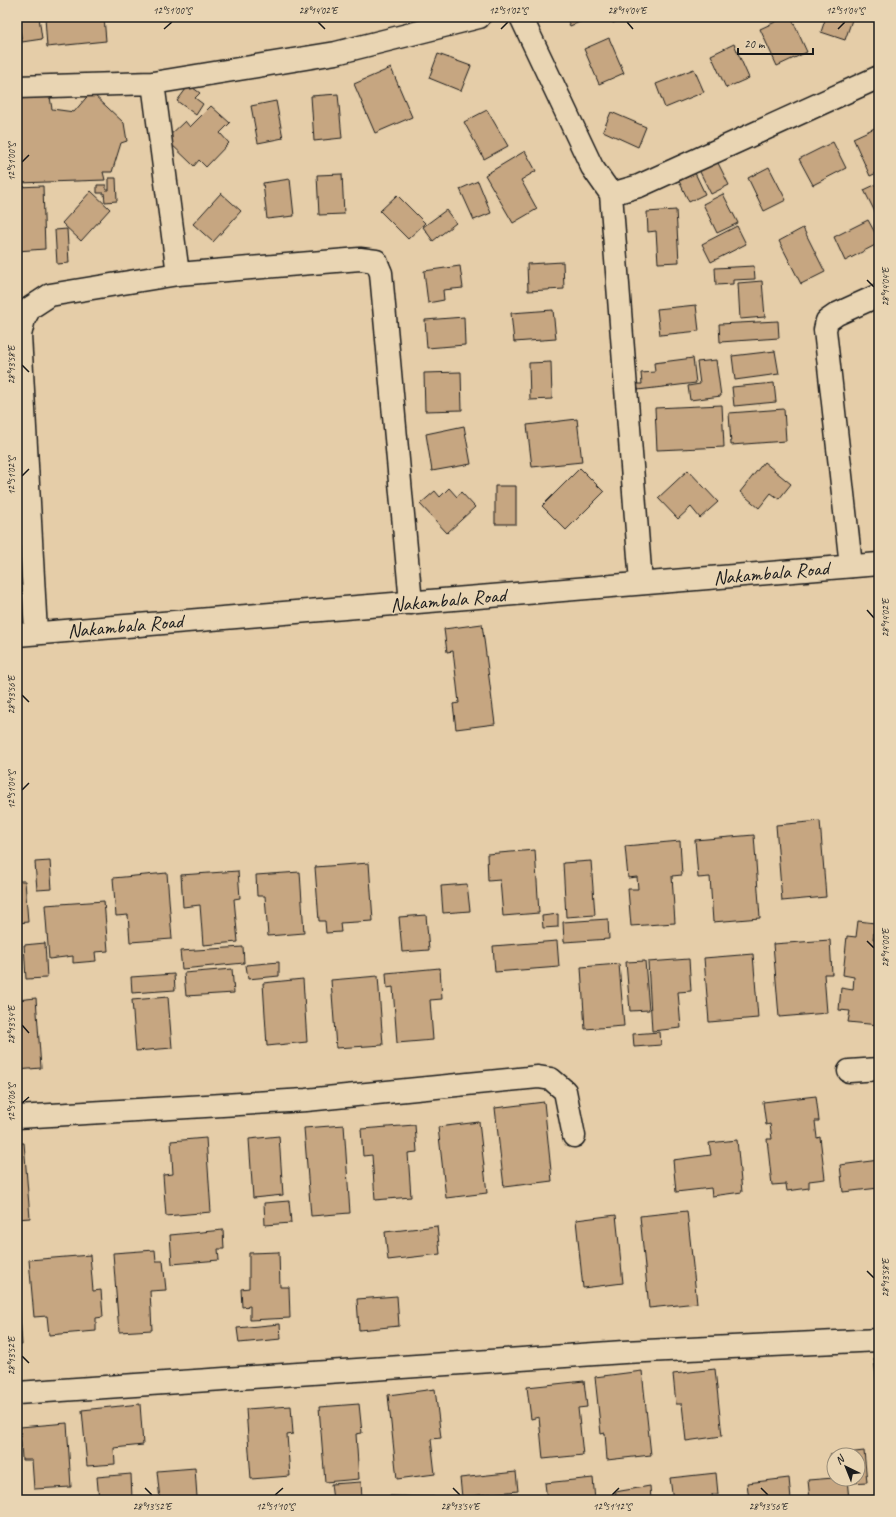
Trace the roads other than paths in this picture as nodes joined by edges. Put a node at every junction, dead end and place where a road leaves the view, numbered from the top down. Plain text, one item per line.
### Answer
1 (479, 17) edge
2 (521, 17) edge
3 (879, 78) edge
4 (153, 83) junction
5 (17, 86) edge
6 (611, 194) junction
7 (178, 274) junction
8 (879, 295) edge
9 (879, 564) edge
10 (851, 566) junction
11 (641, 583) junction
12 (411, 603) junction
13 (27, 634) edge
14 (879, 1069) edge
15 (849, 1071) dead end
16 (17, 1118) edge
17 (574, 1136) dead end
18 (879, 1340) edge
19 (17, 1393) edge

1 - 4 street
2 - 6 street
3 - 6 street
4 - 5 street
4 - 7 street
6 - 11 street
7 - 12 street
7 - 13 street
8 - 10 street
9 - 10 street, Nakambala Road
10 - 11 street, Nakambala Road
11 - 12 street, Nakambala Road
12 - 13 street, Nakambala Road
14 - 15 street
16 - 17 street
18 - 19 street

